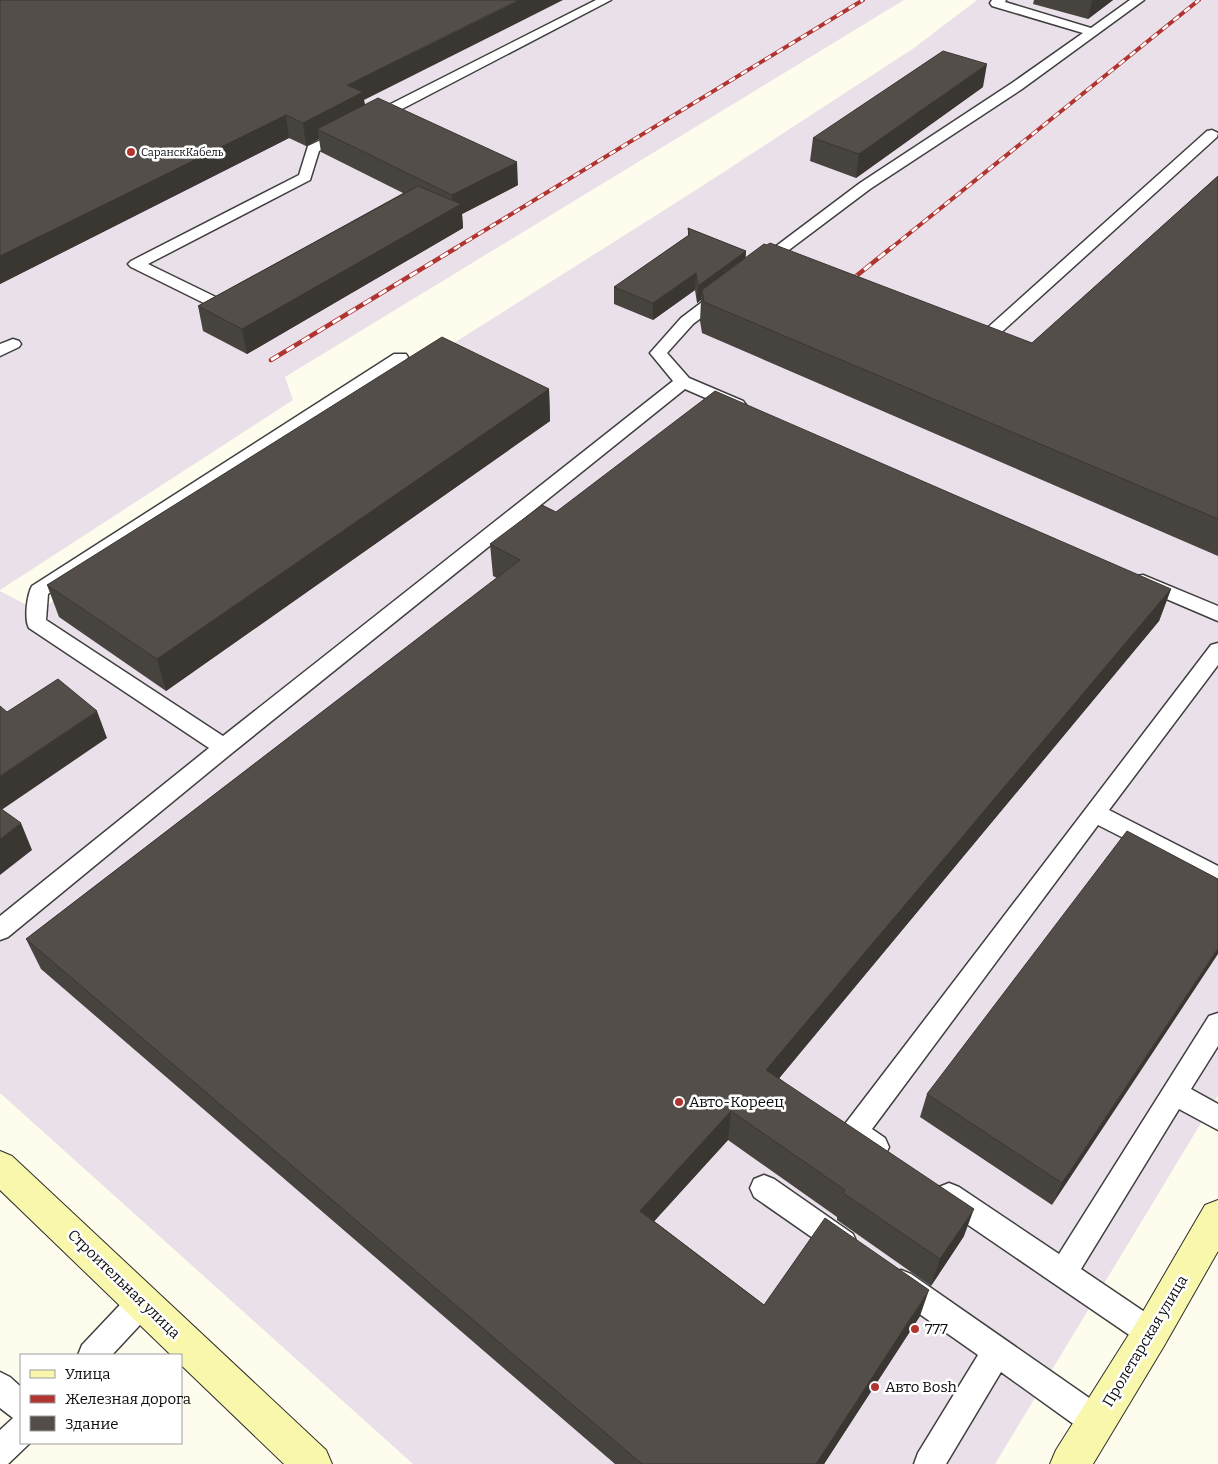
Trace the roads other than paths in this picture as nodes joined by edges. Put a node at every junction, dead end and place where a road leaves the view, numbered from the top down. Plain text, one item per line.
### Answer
1 (605, 0) edge
2 (1000, 0) edge
3 (1138, 0) edge
4 (1093, 32) junction
5 (1212, 134) dead end
6 (775, 254) junction
7 (792, 262) edge
8 (751, 272) edge
9 (735, 284) edge
10 (224, 307) edge
11 (952, 329) edge
12 (400, 357) dead end
13 (683, 382) junction
14 (747, 410) edge
15 (1129, 575) edge
16 (1218, 614) edge
17 (1218, 650) edge
18 (224, 748) junction
19 (1095, 813) junction
20 (1218, 877) edge
21 (0, 930) edge
22 (1218, 1024) edge
23 (1175, 1093) junction
24 (1218, 1118) edge
25 (894, 1159) edge
26 (0, 1167) edge
27 (926, 1181) edge
28 (764, 1188) dead end
29 (1218, 1217) edge
30 (1062, 1274) junction
31 (142, 1302) junction
32 (1151, 1333) junction
33 (997, 1351) junction
34 (93, 1354) edge
35 (0, 1387) edge
36 (20, 1406) edge
37 (1097, 1422) junction
38 (20, 1431) edge
39 (0, 1452) edge
40 (312, 1464) edge
41 (929, 1464) edge
42 (1070, 1464) edge

1 - 10 lane
2 - 4 lane
3 - 4 lane
4 - 6 lane
5 - 11 lane
6 - 7 lane
6 - 8 lane
9 - 13 lane
12 - 18 lane
13 - 14 lane
13 - 18 lane
15 - 16 lane
17 - 19 lane
18 - 21 lane
19 - 20 lane
19 - 25 lane
22 - 23 lane
23 - 24 lane
23 - 30 lane
26 - 31 street, Строительная улица
27 - 30 lane
28 - 33 lane
29 - 32 street, Пролетарская улица
30 - 32 lane
31 - 34 lane
31 - 40 street, Строительная улица
32 - 37 street, Пролетарская улица
33 - 37 lane
33 - 41 lane
35 - 36 lane
37 - 42 street, Пролетарская улица
38 - 39 lane

